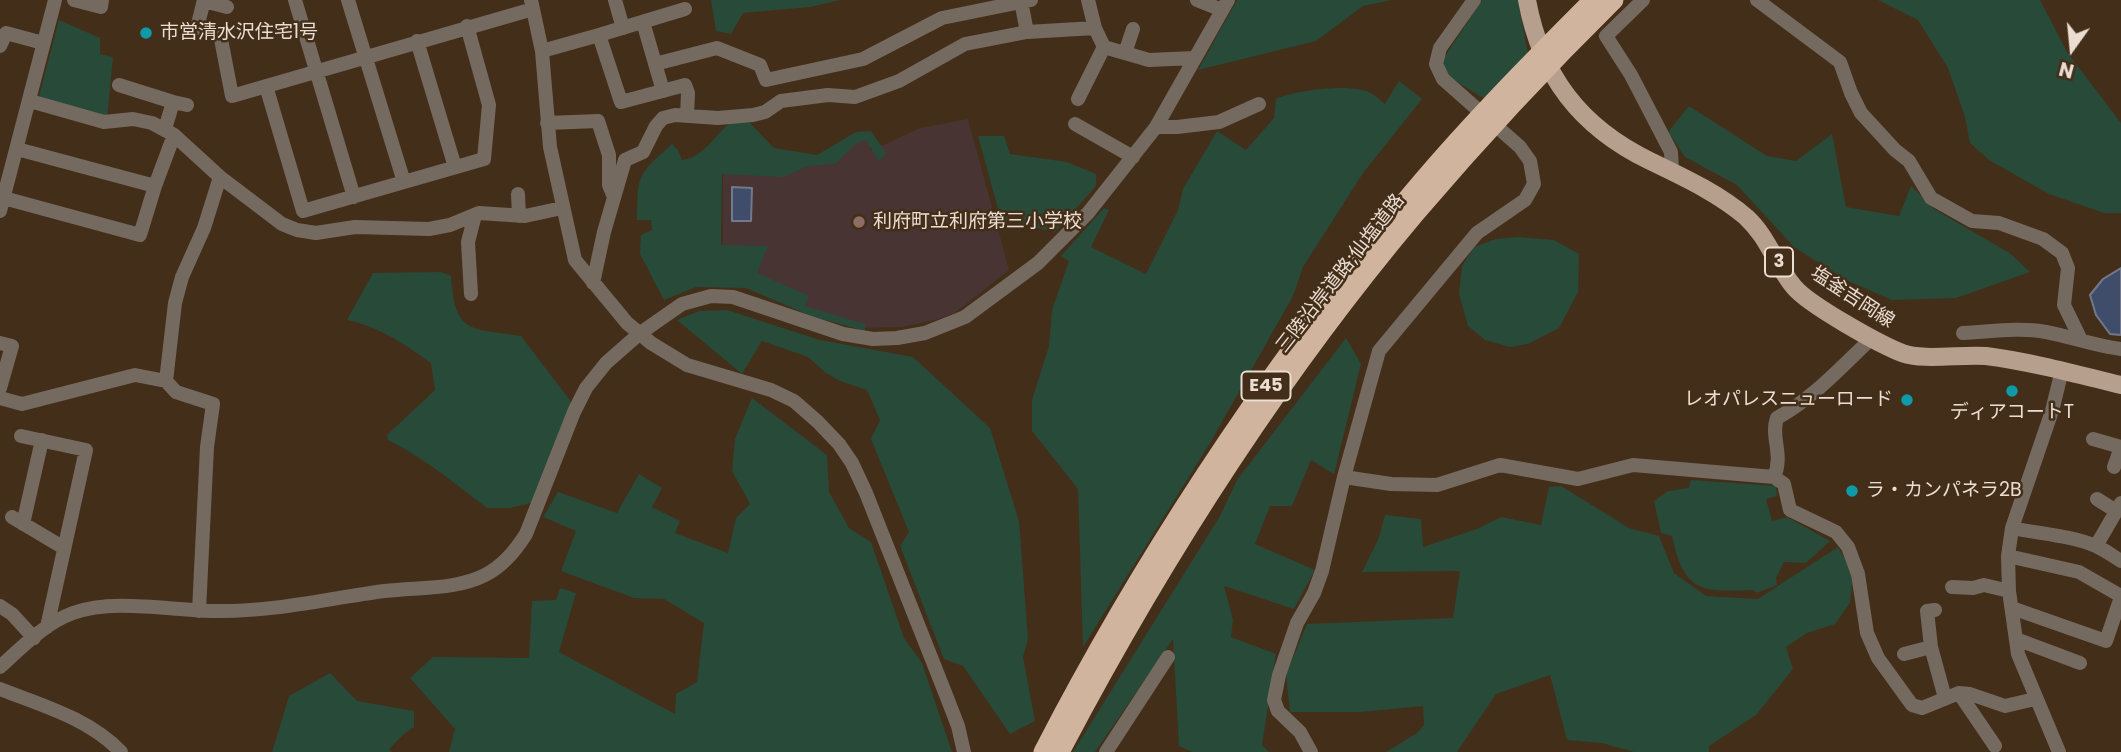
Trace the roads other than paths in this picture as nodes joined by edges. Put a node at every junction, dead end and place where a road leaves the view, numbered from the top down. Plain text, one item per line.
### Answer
1 (55, 0) edge
2 (74, 0) edge
3 (102, 0) edge
4 (204, 0) edge
5 (295, 0) edge
6 (348, 0) edge
7 (615, 0) edge
8 (1088, 0) edge
9 (1197, 0) edge
10 (1474, 0) edge
11 (1527, 0) edge
12 (1593, 0) edge
13 (1614, 0) edge
14 (1643, 0) edge
15 (1757, 0) edge
16 (1026, 1) edge
17 (532, 4) edge
18 (1225, 5) edge
19 (227, 7) dead end
20 (685, 9) dead end
21 (643, 22) junction
22 (467, 26) junction
23 (623, 28) junction
24 (1095, 28) junction
25 (1133, 29) dead end
26 (1027, 32) junction
27 (599, 35) junction
28 (417, 41) junction
29 (43, 43) junction
30 (0, 46) edge
31 (1104, 47) junction
32 (1555, 48) junction
33 (542, 51) junction
34 (1125, 53) junction
35 (365, 57) junction
36 (1194, 58) junction
37 (655, 64) junction
38 (317, 71) junction
39 (119, 85) dead end
40 (266, 86) junction
41 (663, 91) junction
42 (1078, 99) dead end
43 (30, 102) junction
44 (1259, 104) dead end
45 (687, 116) junction
46 (547, 122) junction
47 (1075, 124) dead end
48 (1156, 127) junction
49 (169, 132) junction
50 (17, 149) junction
51 (1132, 157) junction
52 (455, 167) junction
53 (1672, 172) junction
54 (220, 177) junction
55 (404, 182) junction
56 (155, 186) junction
57 (518, 194) dead end
58 (354, 197) junction
59 (614, 198) junction
60 (1, 202) edge
61 (562, 208) junction
62 (475, 215) junction
63 (519, 216) junction
64 (593, 282) junction
65 (471, 293) dead end
66 (1963, 333) dead end
67 (639, 334) junction
68 (1872, 338) junction
69 (2081, 340) junction
70 (0, 343) edge
71 (2121, 349) edge
72 (2062, 370) junction
73 (166, 381) junction
74 (2121, 385) edge
75 (0, 388) edge
76 (0, 398) edge
77 (21, 436) dead end
78 (2093, 439) dead end
79 (42, 440) junction
80 (2114, 467) dead end
81 (1344, 477) junction
82 (1774, 478) junction
83 (2097, 499) dead end
84 (2118, 508) edge
85 (2012, 528) junction
86 (2096, 547) junction
87 (64, 548) junction
88 (2008, 556) junction
89 (2121, 561) edge
90 (1952, 587) dead end
91 (2009, 591) junction
92 (2121, 596) edge
93 (0, 606) edge
94 (2012, 608) junction
95 (1926, 610) dead end
96 (199, 611) junction
97 (47, 627) junction
98 (34, 638) junction
99 (2017, 639) junction
100 (1931, 647) junction
101 (1904, 654) dead end
102 (1168, 657) dead end
103 (2080, 663) dead end
104 (0, 667) edge
105 (0, 689) edge
106 (1952, 696) junction
107 (2035, 699) junction
108 (1995, 746) dead end
109 (1053, 748) edge
110 (121, 752) edge
111 (964, 752) edge
112 (1106, 752) edge
113 (1311, 752) edge
114 (2059, 752) edge

1 - 29 street
2 - 3 street
4 - 19 street
4 - 40 street
5 - 38 street
6 - 35 street
7 - 23 street
8 - 24 street
9 - 18 street
10 - 81 street
11 - 53 main road, 塩釜吉岡線 / 3
12 - 32 highway, 三陸沿岸道路;仙塩道路 / E45
13 - 32 highway, 三陸沿岸道路;仙塩道路 / E45
14 - 53 street
15 - 69 street
16 - 26 street
16 - 37 street
17 - 22 street
17 - 33 street
18 - 36 street
20 - 21 street
21 - 23 street
21 - 37 street
22 - 28 street
22 - 52 street
23 - 27 street
24 - 26 street
24 - 31 street
25 - 34 street
26 - 45 street
27 - 33 street
27 - 41 street
28 - 35 street
28 - 52 street
29 - 30 street
29 - 43 street
31 - 34 street
31 - 42 street
32 - 109 highway, 三陸沿岸道路;仙塩道路 / E45
33 - 46 street
34 - 36 street
35 - 38 street
35 - 55 street
36 - 48 street
37 - 41 street
38 - 40 street
38 - 58 street
39 - 49 street
40 - 58 street
41 - 45 street
43 - 49 street
43 - 50 street
44 - 48 street
45 - 59 street
46 - 59 street
46 - 61 street
47 - 51 street
48 - 51 street
49 - 54 street
49 - 56 street
50 - 56 street
50 - 60 street
51 - 67 street
52 - 55 street
53 - 68 main road, 塩釜吉岡線 / 3
54 - 62 street
54 - 73 street
55 - 58 street
56 - 60 street
57 - 63 street
59 - 64 street
61 - 63 street
61 - 64 street
62 - 63 street
62 - 65 street
64 - 67 street
66 - 69 street
67 - 96 street
67 - 111 street
68 - 72 main road, 塩釜吉岡線 / 3
68 - 82 street
69 - 71 street
70 - 75 street
72 - 74 main road, 塩釜吉岡線 / 3
72 - 85 street
73 - 76 street
73 - 96 street
77 - 79 street
78 - 80 street
79 - 87 street
79 - 87 street
81 - 82 street
81 - 113 street
82 - 106 street
83 - 84 street
84 - 86 street
85 - 86 street
85 - 88 street
86 - 89 street
87 - 97 street
88 - 91 street
88 - 92 street
90 - 91 street
91 - 94 street
92 - 94 street
93 - 98 street
94 - 99 street
95 - 100 street
96 - 97 street
97 - 98 street
98 - 104 street
99 - 103 street
99 - 107 street
100 - 101 street
100 - 106 street
102 - 112 street
105 - 110 street
106 - 107 street
106 - 108 street
107 - 114 street

